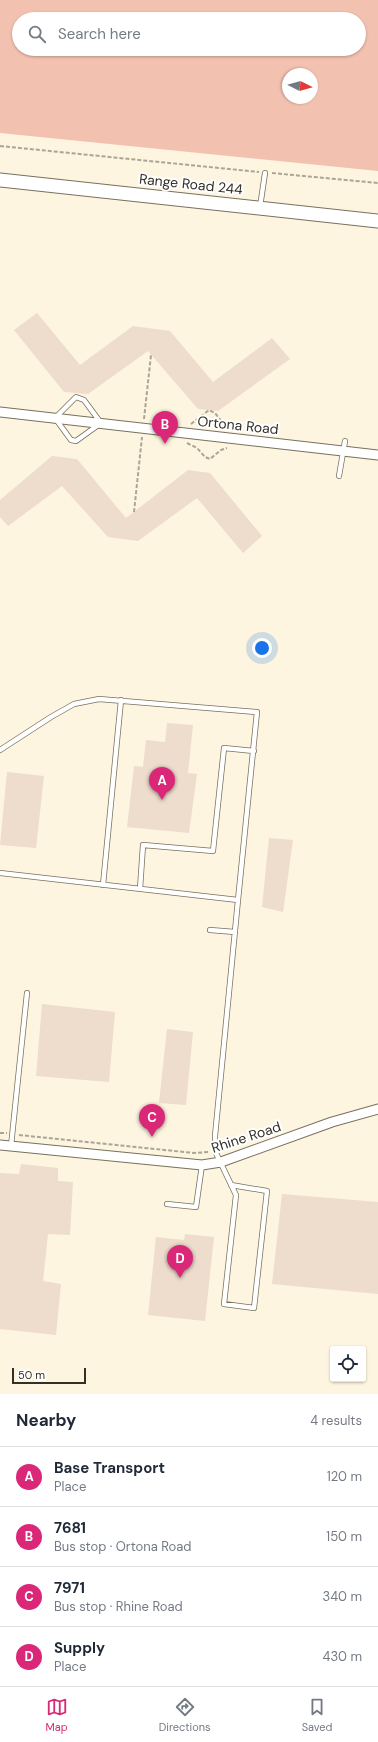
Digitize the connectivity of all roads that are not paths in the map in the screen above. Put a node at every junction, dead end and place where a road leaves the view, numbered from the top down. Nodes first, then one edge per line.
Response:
1 (264, 173) road end
2 (0, 180) edge
3 (260, 208) junction
4 (378, 221) edge
5 (0, 412) edge
6 (56, 418) junction
7 (101, 423) junction
8 (345, 441) dead end
9 (342, 451) junction
10 (378, 455) edge
11 (340, 476) dead end
12 (121, 700) junction
13 (0, 750) edge
14 (254, 751) junction
15 (0, 873) edge
16 (103, 885) junction
17 (140, 889) junction
18 (238, 900) junction
19 (210, 930) dead end
20 (234, 932) junction
21 (27, 992) dead end
22 (378, 1108) edge
23 (0, 1145) edge
24 (12, 1146) junction
25 (221, 1162) junction
26 (202, 1165) junction
27 (231, 1185) junction
28 (167, 1204) dead end

1 - 3 lane
2 - 3 street, Range Road 244
3 - 4 street, Range Road 244
5 - 6 street, Ortona Road
6 - 7 street, Ortona Road
6 - 7 lane
6 - 7 lane
7 - 9 street, Ortona Road
8 - 9 lane
9 - 10 street, Ortona Road
9 - 11 lane
12 - 13 lane
12 - 14 lane
12 - 16 lane
14 - 17 lane
14 - 18 lane
15 - 16 lane
16 - 17 lane
17 - 18 lane
18 - 20 lane
19 - 20 lane
20 - 25 lane
21 - 24 lane
22 - 25 street, Rhine Road
23 - 24 street, Rhine Road
24 - 26 street, Rhine Road
25 - 26 street, Rhine Road
25 - 27 lane
26 - 28 lane
27 - 27 lane

